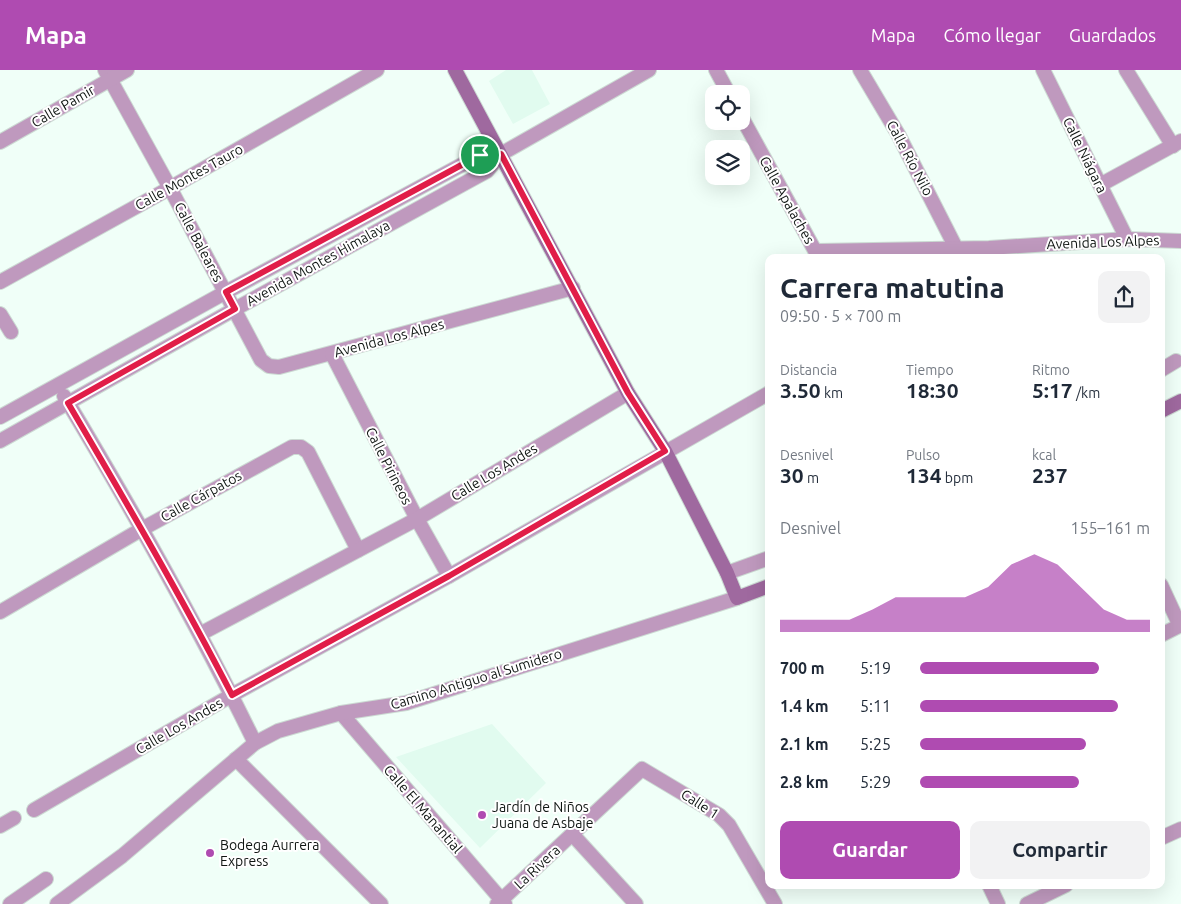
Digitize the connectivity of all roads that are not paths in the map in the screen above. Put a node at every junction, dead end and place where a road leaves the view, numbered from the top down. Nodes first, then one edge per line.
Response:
1 (127, 70) edge
2 (377, 70) edge
3 (456, 70) edge
4 (650, 70) edge
5 (716, 70) edge
6 (860, 70) edge
7 (1043, 70) edge
8 (1126, 70) edge
9 (107, 75) edge
10 (724, 85) edge
11 (749, 130) edge
12 (0, 142) edge
13 (1177, 144) edge
14 (501, 154) junction
15 (1100, 185) junction
16 (170, 188) junction
17 (1127, 239) junction
18 (1181, 241) edge
19 (956, 248) junction
20 (986, 252) edge
21 (1027, 252) edge
22 (818, 254) edge
23 (0, 282) edge
24 (573, 288) junction
25 (226, 292) junction
26 (235, 309) junction
27 (0, 314) edge
28 (10, 332) dead end
29 (332, 354) junction
30 (1176, 361) dead end
31 (1165, 368) edge
32 (57, 385) junction
33 (628, 393) junction
34 (765, 395) edge
35 (1181, 401) edge
36 (68, 403) junction
37 (1165, 408) edge
38 (0, 417) edge
39 (0, 441) edge
40 (665, 451) junction
41 (417, 519) junction
42 (142, 529) junction
43 (358, 550) junction
44 (765, 559) edge
45 (727, 573) junction
46 (449, 576) junction
47 (765, 588) edge
48 (1165, 594) edge
49 (737, 598) junction
50 (0, 612) edge
51 (1180, 626) edge
52 (1165, 633) edge
53 (200, 634) junction
54 (232, 695) junction
55 (341, 713) junction
56 (255, 743) junction
57 (236, 759) junction
58 (642, 769) joint
59 (34, 810) dead end
60 (14, 818) dead end
61 (0, 826) edge
62 (1181, 829) edge
63 (572, 834) junction
64 (1165, 836) edge
65 (46, 879) dead end
66 (765, 886) edge
67 (767, 889) edge
68 (991, 889) edge
69 (1058, 889) edge
70 (65, 902) edge
71 (501, 903) edge
72 (10, 904) edge
73 (381, 904) edge
74 (636, 904) edge
75 (776, 904) edge
76 (998, 904) edge
77 (1028, 904) edge

1 - 9 street, Calle Pamir
2 - 16 street, Calle Montes Tauro
3 - 14 main road
4 - 14 street, Avenida Montes Himalaya
5 - 10 street
6 - 19 street, Calle Río Nilo
7 - 15 street, Calle Niágara
8 - 13 street
9 - 12 street, Calle Pamir
9 - 16 street, Calle Baleares
11 - 22 street, Calle Apalaches
13 - 15 street
14 - 24 main road
14 - 25 street, Avenida Montes Himalaya
14 - 26 street, Avenida Montes Himalaya
15 - 17 street, Calle Niágara
16 - 23 street, Calle Montes Tauro
16 - 25 street, Calle Baleares
17 - 18 street, Avenida Los Alpes
17 - 21 street, Avenida Los Alpes
19 - 20 street, Avenida Los Alpes
19 - 22 street, Avenida Los Alpes
20 - 21 street, Avenida Los Alpes
24 - 29 street, Avenida Los Alpes
24 - 33 main road
25 - 26 street, Calle Baleares
25 - 32 street, Avenida Montes Himalaya
26 - 29 street, Avenida Los Alpes
26 - 36 street, Avenida Montes Himalaya
27 - 28 street
29 - 41 street, Calle Pirineos
30 - 31 street
32 - 36 street
32 - 38 street, Avenida Montes Himalaya
33 - 40 main road
33 - 41 street, Calle Los Andes
34 - 40 street, Calle Los Andes
35 - 37 main road
36 - 39 street, Avenida Montes Himalaya
36 - 42 street
40 - 45 main road
40 - 46 street, Calle Los Andes
41 - 43 street, Calle Los Andes
41 - 46 street, Calle Pirineos
42 - 43 street, Calle Cárpatos
42 - 50 street, Calle Cárpatos
42 - 53 street
43 - 53 street, Calle Los Andes
44 - 45 street
45 - 49 main road
46 - 54 street, Calle Los Andes
47 - 49 main road, Camino Antiguo al Sumidero
48 - 51 street
49 - 55 street, Camino Antiguo al Sumidero
51 - 52 street
53 - 54 street
54 - 56 street
54 - 59 street, Calle Los Andes
55 - 56 street, Camino Antiguo al Sumidero
55 - 71 street, Calle El Manantial
56 - 57 street, Camino Antiguo al Sumidero
57 - 70 street, Camino Antiguo al Sumidero
57 - 73 street
58 - 63 street, La Rivera
58 - 66 street, Calle 1
60 - 61 street
62 - 64 street
63 - 71 street, La Rivera
63 - 74 street
65 - 72 street
67 - 75 street, Calle 1
68 - 76 street
69 - 77 street

